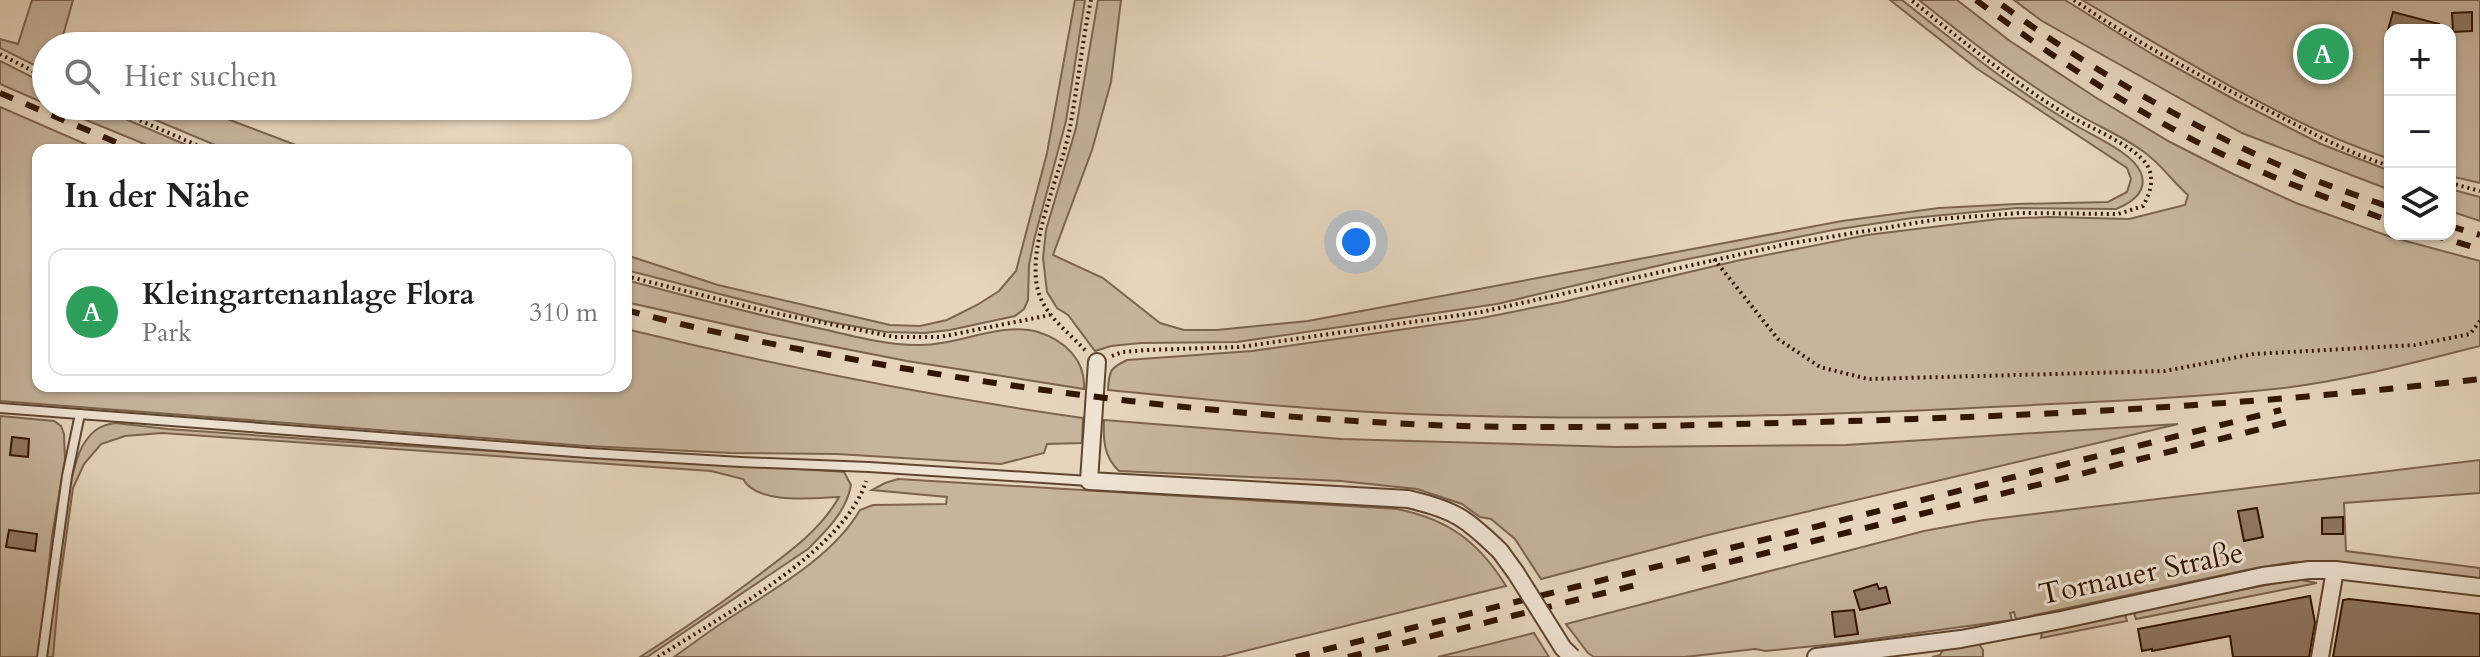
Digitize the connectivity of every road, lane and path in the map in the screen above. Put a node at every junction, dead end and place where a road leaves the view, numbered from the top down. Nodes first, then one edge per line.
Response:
1 (1091, 0) edge
2 (1911, 0) edge
3 (2074, 0) edge
4 (0, 54) edge
5 (32, 71) edge
6 (139, 120) edge
7 (194, 144) edge
8 (2384, 164) edge
9 (2456, 185) edge
10 (2480, 191) edge
11 (1714, 259) junction
12 (632, 278) edge
13 (1050, 315) junction
14 (2480, 321) edge
15 (1097, 362) junction
16 (0, 408) edge
17 (80, 414) junction
18 (869, 467) junction
19 (1089, 481) junction
20 (2335, 570) junction
21 (2480, 587) edge
22 (1892, 652) edge
23 (42, 657) edge
24 (658, 657) edge
25 (1572, 657) edge
26 (1816, 657) edge
27 (2320, 657) edge

1 - 13 path
2 - 11 path
3 - 8 path
4 - 5 path
6 - 7 path
9 - 10 path
11 - 14 path
11 - 15 path
12 - 13 path
13 - 15 path
15 - 19 street
16 - 17 lane
17 - 18 lane
17 - 23 lane
18 - 19 lane
18 - 24 path
19 - 25 street, bridge
20 - 21 street, Tornauer Straße
20 - 22 street, Tornauer Straße
20 - 27 street
22 - 26 street, Tornauer Straße

